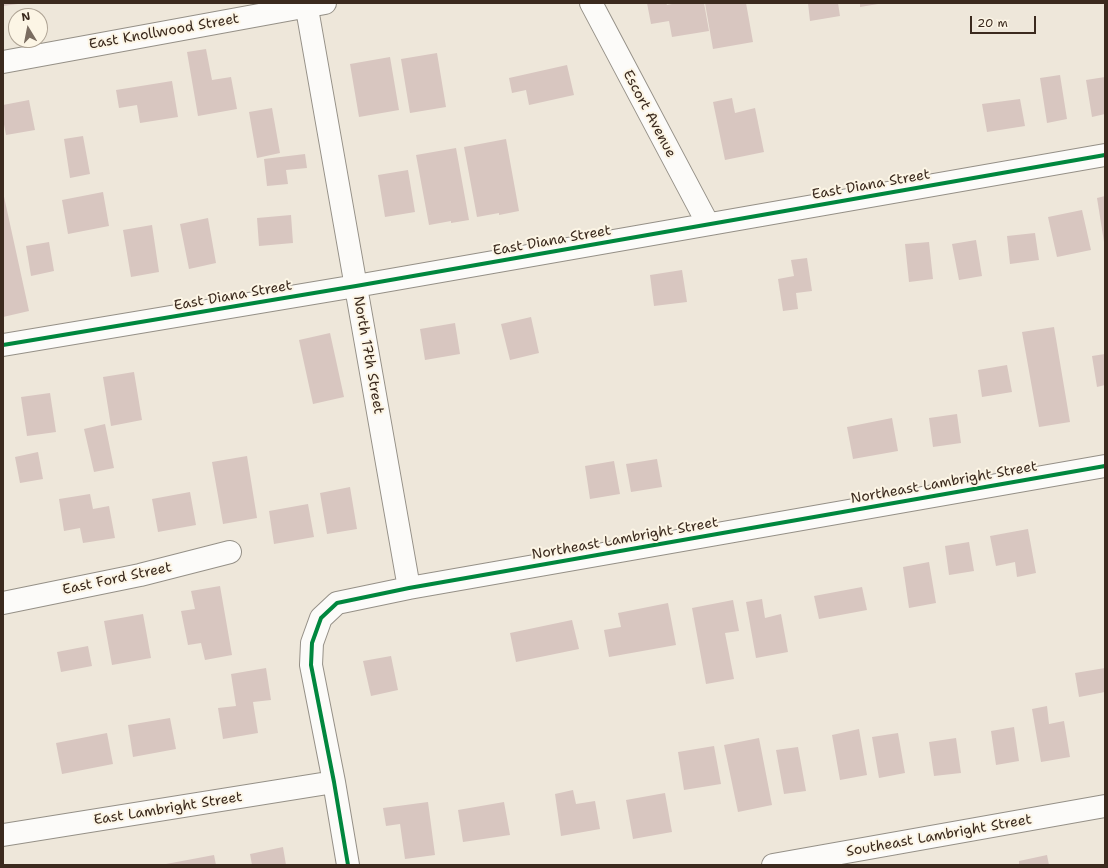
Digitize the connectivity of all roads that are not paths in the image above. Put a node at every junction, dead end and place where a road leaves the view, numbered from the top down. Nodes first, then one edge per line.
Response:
1 (591, 3) edge
2 (312, 4) edge
3 (3, 62) edge
4 (1105, 155) edge
5 (708, 224) junction
6 (356, 286) junction
7 (3, 345) edge
8 (1105, 466) edge
9 (230, 552) dead end
10 (409, 588) junction
11 (3, 603) edge
12 (334, 782) junction
13 (1105, 806) edge
14 (3, 835) edge
15 (348, 865) edge
16 (773, 865) edge

1 - 5 street, Escort Avenue
2 - 3 street, East Knollwood Street
2 - 6 street, North 17th Street
4 - 5 street, East Diana Street
5 - 6 street, East Diana Street
6 - 7 street, East Diana Street
6 - 10 street, North 17th Street
8 - 10 street, Northeast Lambright Street
9 - 11 street, East Ford Street
10 - 12 street, Northeast Lambright Street
12 - 14 street, East Lambright Street
12 - 15 street
13 - 16 street, Southeast Lambright Street

